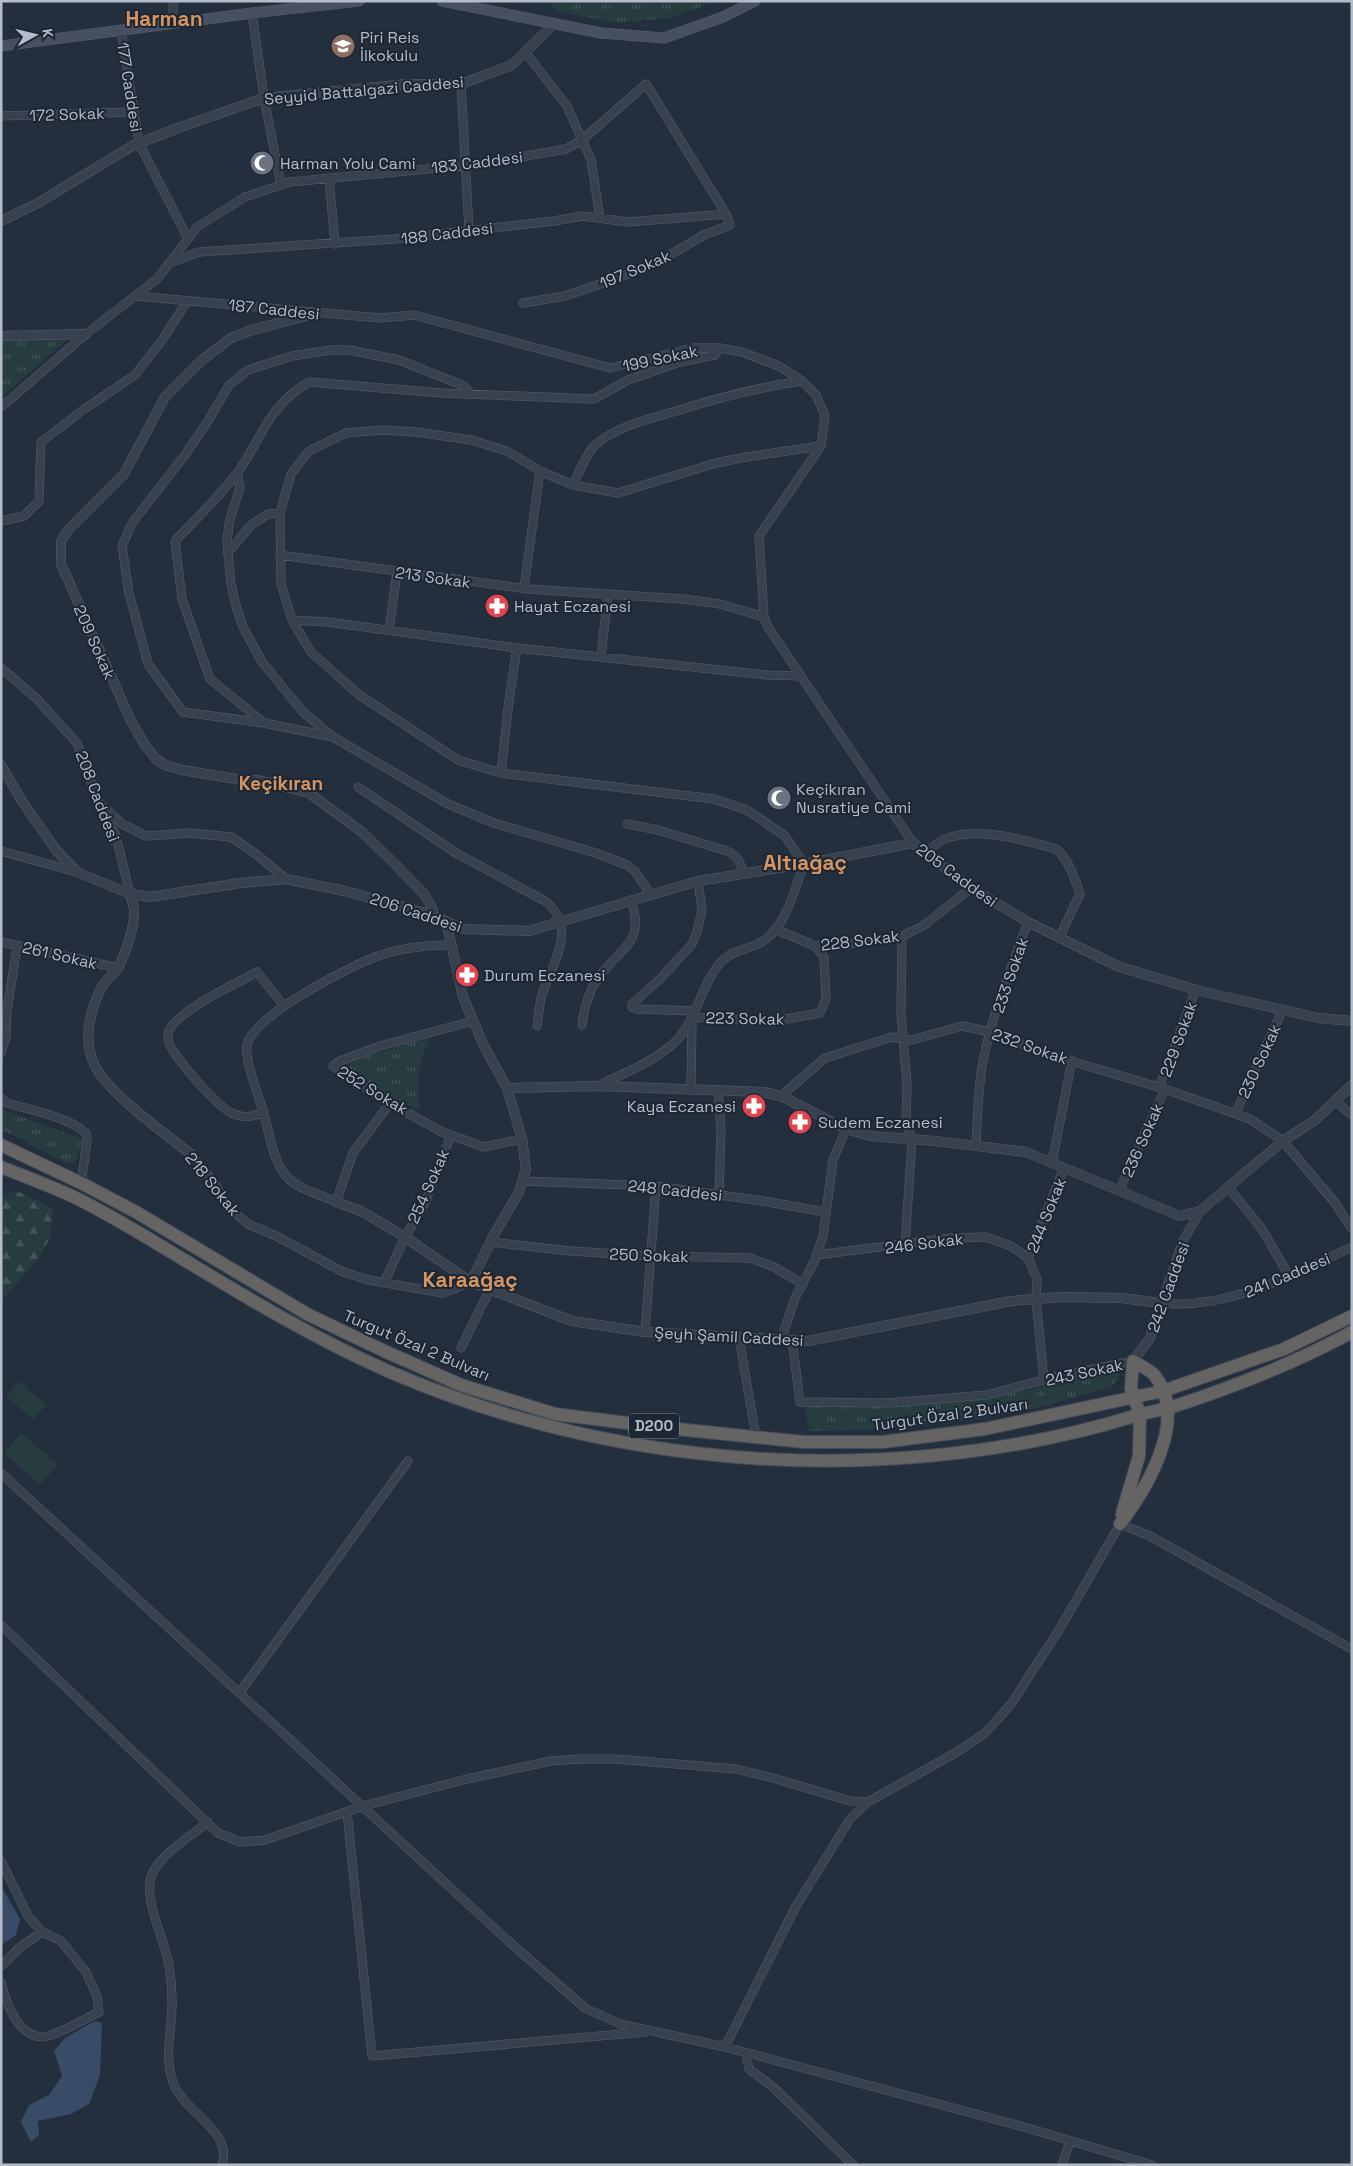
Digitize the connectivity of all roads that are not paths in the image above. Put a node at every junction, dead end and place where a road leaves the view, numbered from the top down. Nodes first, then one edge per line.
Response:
1 (173, 1) edge
2 (359, 1) edge
3 (442, 1) edge
4 (754, 1) edge
5 (252, 13) junction
6 (555, 23) junction
7 (173, 24) junction
8 (121, 31) junction
9 (1, 46) edge
10 (525, 52) junction
11 (460, 84) junction
12 (264, 98) junction
13 (134, 112) junction
14 (1, 116) edge
15 (582, 140) junction
16 (138, 144) junction
17 (465, 166) junction
18 (329, 178) junction
19 (281, 185) junction
20 (726, 214) junction
21 (600, 218) junction
22 (1, 221) edge
23 (469, 230) junction
24 (188, 239) junction
25 (335, 244) junction
26 (169, 263) junction
27 (134, 296) junction
28 (187, 302) junction
29 (523, 303) dead end
30 (317, 313) junction
31 (414, 315) joint
32 (86, 334) junction
33 (1, 336) edge
34 (720, 348) junction
35 (802, 381) junction
36 (471, 394) junction
37 (1, 407) edge
38 (821, 446) junction
39 (540, 470) junction
40 (237, 473) junction
41 (573, 485) junction
42 (280, 513) junction
43 (1, 521) edge
44 (228, 553) junction
45 (280, 555) junction
46 (397, 572) junction
47 (524, 588) junction
48 (608, 595) junction
49 (764, 616) junction
50 (292, 620) junction
51 (389, 630) junction
52 (517, 648) junction
53 (601, 656) junction
54 (1, 668) edge
55 (801, 676) junction
56 (264, 723) junction
57 (334, 737) junction
58 (1, 765) edge
59 (501, 773) junction
60 (358, 787) dead end
61 (98, 801) junction
62 (627, 824) dead end
63 (913, 843) junction
64 (1, 850) edge
65 (925, 853) junction
66 (804, 864) junction
67 (77, 872) junction
68 (743, 873) junction
69 (286, 879) junction
70 (698, 881) junction
71 (971, 888) junction
72 (130, 894) junction
73 (650, 894) junction
74 (631, 900) junction
75 (433, 915) junction
76 (446, 921) junction
77 (559, 922) junction
78 (1028, 922) junction
79 (775, 929) junction
80 (902, 936) junction
81 (1059, 938) junction
82 (1, 942) edge
83 (452, 945) junction
84 (17, 946) junction
85 (815, 946) junction
86 (118, 968) junction
87 (1196, 990) junction
88 (284, 1006) junction
89 (1284, 1009) junction
90 (693, 1014) junction
91 (473, 1021) junction
92 (1352, 1021) edge
93 (582, 1025) dead end
94 (538, 1026) dead end
95 (991, 1032) junction
96 (904, 1039) junction
97 (1, 1053) edge
98 (1072, 1060) junction
99 (1352, 1085) edge
100 (598, 1086) junction
101 (507, 1088) junction
102 (1162, 1088) junction
103 (691, 1090) junction
104 (718, 1090) junction
105 (781, 1096) junction
106 (1, 1098) edge
107 (1335, 1101) junction
108 (390, 1103) junction
109 (264, 1112) junction
110 (1236, 1112) junction
111 (1352, 1115) edge
112 (846, 1129) junction
113 (450, 1135) junction
114 (522, 1139) junction
115 (912, 1140) junction
116 (1283, 1141) junction
117 (1, 1145) edge
118 (976, 1146) junction
119 (193, 1156) joint
120 (1052, 1163) junction
121 (1, 1167) edge
122 (1064, 1168) junction
123 (522, 1181) junction
124 (81, 1182) junction
125 (656, 1186) junction
126 (1228, 1187) junction
127 (1119, 1191) junction
128 (719, 1194) junction
129 (336, 1202) junction
130 (1200, 1211) junction
131 (825, 1212) junction
132 (1352, 1229) edge
133 (405, 1238) junction
134 (491, 1242) junction
135 (905, 1245) junction
136 (1352, 1247) edge
137 (816, 1255) junction
138 (651, 1256) junction
139 (1028, 1258) junction
140 (1289, 1276) junction
141 (471, 1282) junction
142 (384, 1283) junction
143 (802, 1284) junction
144 (490, 1289) junction
145 (1036, 1299) junction
146 (1161, 1303) junction
147 (1352, 1316) edge
148 (645, 1332) junction
149 (1352, 1332) edge
150 (739, 1338) junction
151 (781, 1340) junction
152 (792, 1340) junction
153 (460, 1348) dead end
154 (1133, 1361) junction
155 (1044, 1380) junction
156 (1163, 1391) junction
157 (1133, 1397) junction
158 (1169, 1408) junction
159 (1140, 1414) junction
160 (756, 1437) junction
161 (408, 1461) dead end
162 (1, 1473) edge
163 (1120, 1524) junction
164 (1, 1625) edge
165 (1352, 1649) edge
166 (240, 1692) junction
167 (868, 1802) junction
168 (362, 1806) junction
169 (346, 1812) junction
170 (208, 1822) junction
171 (1, 1861) edge
172 (42, 1932) junction
173 (1, 1966) edge
174 (1, 1982) edge
175 (655, 2032) junction
176 (725, 2047) junction
177 (746, 2053) junction
178 (1070, 2141) junction
179 (222, 2165) edge
180 (853, 2165) edge
181 (1062, 2165) edge
182 (1152, 2165) edge

1 - 7 street
2 - 5 main road
3 - 6 main road
4 - 6 main road
5 - 7 main road
5 - 12 street
6 - 10 street, Seyyid Battalgazi Caddesi
7 - 8 main road
8 - 9 main road
8 - 13 street, 177 Caddesi
10 - 11 street, Seyyid Battalgazi Caddesi
10 - 15 street
11 - 12 street, Seyyid Battalgazi Caddesi
11 - 17 street
12 - 16 street, Seyyid Battalgazi Caddesi
12 - 19 street
13 - 14 street, 172 Sokak
13 - 16 street, 177 Caddesi
15 - 17 street, 183 Caddesi
15 - 20 street, 183 Caddesi
15 - 21 street
16 - 22 street, Seyyid Battalgazi Caddesi
16 - 24 street
17 - 18 street, 183 Caddesi
17 - 23 street
18 - 19 street, 183 Caddesi
18 - 25 street
19 - 24 street, 183 Caddesi
20 - 21 street, 188 Caddesi
20 - 29 street, 197 Sokak
21 - 23 street, 188 Caddesi
23 - 25 street, 188 Caddesi
24 - 26 street, 183 Caddesi
25 - 26 street, 188 Caddesi
26 - 27 street, 183 Caddesi
27 - 28 street, 187 Caddesi
27 - 32 street, 183 Caddesi
28 - 30 street, 187 Caddesi
28 - 43 street
30 - 31 street, 187 Caddesi
30 - 75 street, 209 Sokak
31 - 34 street, 199 Sokak
32 - 33 street
32 - 37 street, 183 Caddesi
34 - 35 street, 199 Sokak
34 - 36 street
35 - 38 street, 199 Sokak
35 - 41 street
36 - 40 street
36 - 56 street
38 - 41 street
38 - 49 street, 205 Caddesi
39 - 41 street
39 - 42 street
39 - 47 street
40 - 44 street
40 - 56 street
42 - 44 street
42 - 45 street
44 - 57 street
45 - 46 street, 213 Sokak
45 - 50 street
46 - 47 street, 213 Sokak
46 - 51 street
47 - 48 street, 213 Sokak
48 - 49 street, 213 Sokak
48 - 53 street
49 - 55 street, 205 Caddesi
50 - 51 street
50 - 59 street
51 - 52 street
52 - 53 street
52 - 59 street
53 - 55 street
54 - 61 street, 208 Caddesi
55 - 63 street, 205 Caddesi
56 - 57 street
57 - 73 street
58 - 67 street, 206 Caddesi
59 - 66 street
60 - 77 street
61 - 69 street
61 - 72 street, 208 Caddesi
62 - 68 street
63 - 65 street, 205 Caddesi
63 - 66 street, 206 Caddesi
64 - 67 street
65 - 71 street, 205 Caddesi
65 - 81 street
66 - 68 street, 206 Caddesi
66 - 79 street
67 - 72 street, 206 Caddesi
68 - 70 street, 206 Caddesi
69 - 72 street, 206 Caddesi
69 - 75 street, 206 Caddesi
70 - 73 street, 206 Caddesi
70 - 90 street, 223 Sokak
71 - 78 street, 205 Caddesi
71 - 80 street, 228 Sokak
72 - 86 street, 218 Sokak
73 - 74 street, 206 Caddesi
74 - 77 street, 206 Caddesi
74 - 93 street
75 - 76 street, 206 Caddesi
76 - 77 street, 206 Caddesi
76 - 83 street
77 - 94 street
78 - 81 street, 205 Caddesi
78 - 95 street, 233 Sokak
79 - 85 street, 228 Sokak
79 - 90 street
80 - 85 street, 228 Sokak
80 - 96 street
81 - 87 street, 205 Caddesi
82 - 84 street, 261 Sokak
83 - 88 street
83 - 91 street
84 - 86 street, 261 Sokak
84 - 97 street
85 - 90 street, 223 Sokak
86 - 119 street, 218 Sokak
87 - 89 street, 205 Caddesi
87 - 102 street, 229 Sokak
88 - 109 street
88 - 109 street
89 - 92 street, 205 Caddesi
89 - 110 street, 230 Sokak
90 - 100 street
90 - 103 street
91 - 101 street
91 - 108 street, 252 Sokak
95 - 96 street, 232 Sokak
95 - 98 street, 232 Sokak
95 - 118 street, 233 Sokak
96 - 105 street, 232 Sokak
96 - 115 street
98 - 102 street, 232 Sokak
98 - 120 street
99 - 107 street
100 - 101 street
100 - 103 street
101 - 114 street
102 - 110 street, 232 Sokak
102 - 127 street, 236 Sokak
103 - 104 street
104 - 105 street
104 - 128 street
105 - 112 street
106 - 124 street
107 - 111 street
107 - 116 street
108 - 113 street, 252 Sokak
108 - 129 street
109 - 129 street
110 - 116 street, 232 Sokak
112 - 115 street
112 - 131 street
113 - 114 street, 252 Sokak
113 - 133 street, 254 Sokak
114 - 123 street
115 - 118 street
115 - 135 street
116 - 126 street
116 - 132 street, 232 Sokak
117 - 124 highway, Turgut Özal 2 Bulvarı / D200
118 - 120 street
119 - 142 street, 218 Sokak
120 - 122 street
121 - 159 highway, Turgut Özal 2 Bulvarı / D200
122 - 127 street
122 - 139 street, 244 Sokak
123 - 125 street, 248 Caddesi
123 - 134 street
124 - 160 highway, Turgut Özal 2 Bulvarı / D200
125 - 128 street, 248 Caddesi
125 - 138 street
126 - 130 street
126 - 140 street
127 - 130 street
128 - 131 street, 248 Caddesi
129 - 133 street, Şeyh Şamil Caddesi
130 - 146 street, 242 Caddesi
131 - 137 street
133 - 141 street, Şeyh Şamil Caddesi
133 - 142 street, 254 Sokak
134 - 138 street, 250 Sokak
134 - 141 street
135 - 137 street, 246 Sokak
135 - 139 street, 246 Sokak
136 - 140 street, 241 Caddesi
137 - 143 street
138 - 143 street, 250 Sokak
138 - 148 street
139 - 145 street, 244 Sokak
140 - 146 street, 241 Caddesi
141 - 142 street, 218 Sokak
141 - 144 street, Şeyh Şamil Caddesi
143 - 151 street
144 - 148 street, Şeyh Şamil Caddesi
144 - 153 street
145 - 146 street, Şeyh Şamil Caddesi
145 - 152 street, Şeyh Şamil Caddesi
145 - 155 street, 244 Sokak
146 - 154 street, 242 Caddesi
147 - 156 highway, Turgut Özal 2 Bulvarı / D200
148 - 150 street, Şeyh Şamil Caddesi
149 - 158 highway, Turgut Özal 2 Bulvarı / D200
150 - 151 street, Şeyh Şamil Caddesi
150 - 160 street
151 - 152 street, Şeyh Şamil Caddesi
152 - 155 street, 243 Sokak
154 - 155 street, 243 Sokak
154 - 156 highway
154 - 157 highway
156 - 157 highway, Turgut Özal 2 Bulvarı / D200
156 - 158 highway
157 - 159 highway
157 - 160 highway, Turgut Özal 2 Bulvarı / D200
158 - 159 highway, Turgut Özal 2 Bulvarı / D200
158 - 163 highway
159 - 163 highway
161 - 166 street
162 - 166 street
163 - 165 street
163 - 167 street
164 - 170 street
166 - 168 street
167 - 168 street
167 - 176 street
168 - 169 street
168 - 175 street
169 - 170 street
169 - 175 street
170 - 179 street
171 - 172 street
172 - 173 street
172 - 174 street
175 - 176 street
176 - 177 street
177 - 178 street
177 - 180 street
178 - 181 street
178 - 182 street

